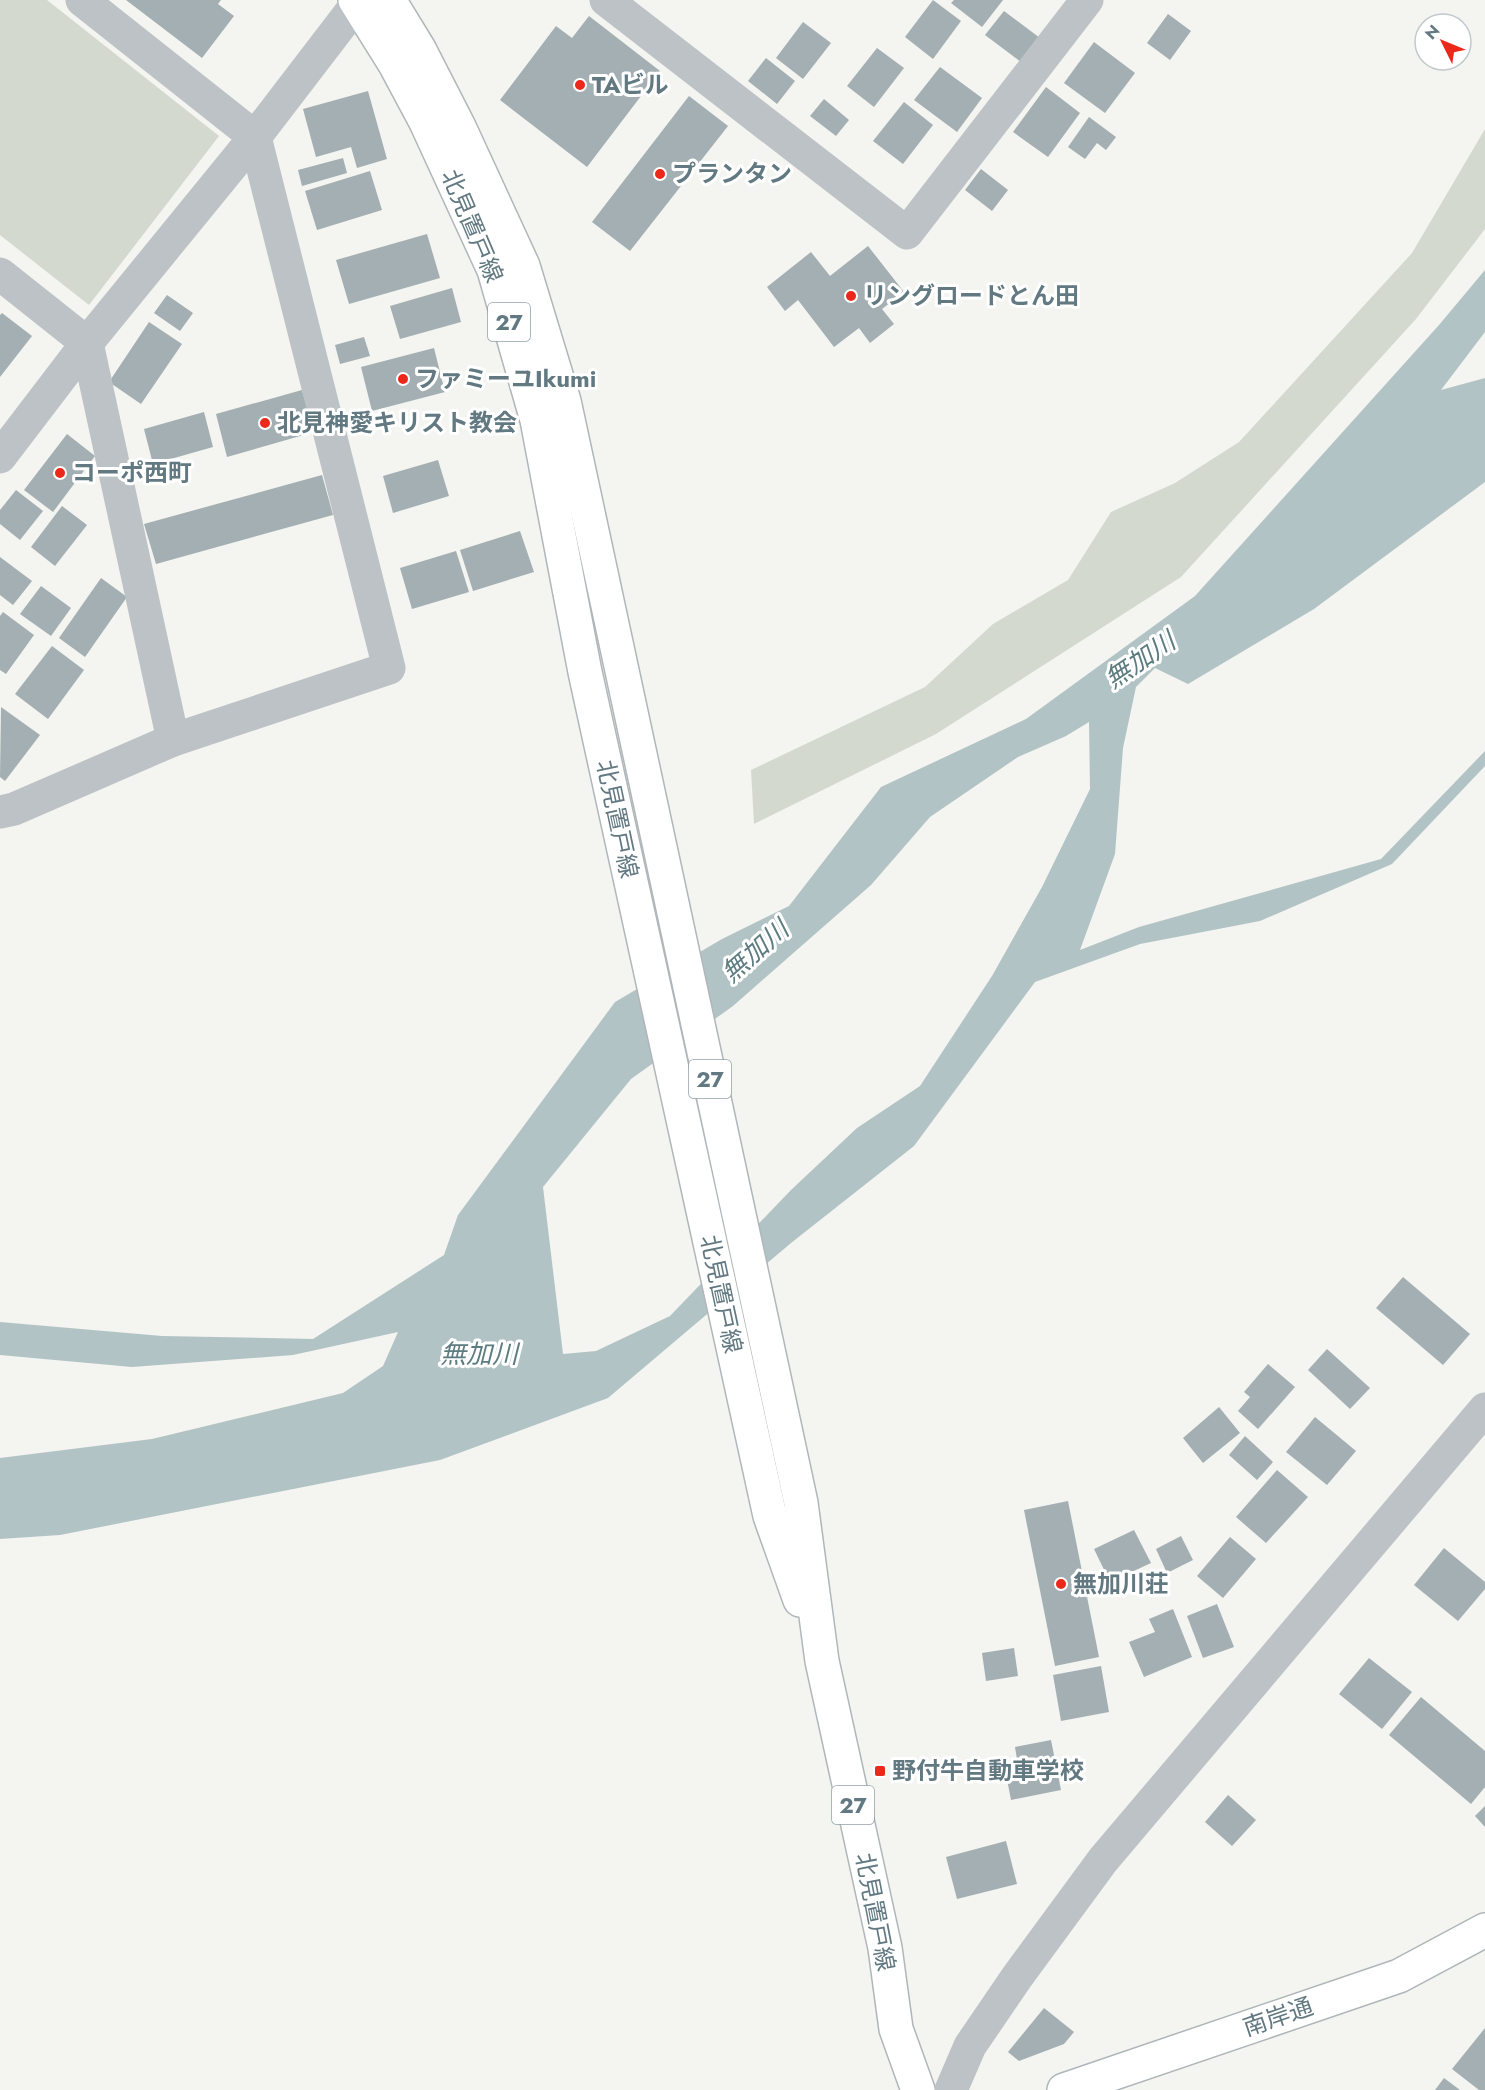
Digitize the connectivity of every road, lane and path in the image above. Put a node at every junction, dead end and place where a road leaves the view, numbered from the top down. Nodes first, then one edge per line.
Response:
1 (82, 0) edge
2 (389, 0) edge
3 (606, 0) edge
4 (1087, 0) edge
5 (357, 1) edge
6 (255, 137) junction
7 (0, 274) edge
8 (87, 343) junction
9 (0, 457) edge
10 (173, 740) junction
11 (0, 812) edge
12 (1485, 1409) edge
13 (822, 1661) junction
14 (1485, 1930) edge
15 (918, 2090) edge
16 (951, 2090) edge
17 (1064, 2090) edge

1 - 6 street
2 - 13 main road, 北見置戸線 / 27
3 - 4 street
5 - 6 street
5 - 13 main road, 北見置戸線 / 27
6 - 8 street
6 - 10 street
7 - 8 street
8 - 9 street
8 - 10 street
10 - 11 street
12 - 16 street
13 - 15 main road, 北見置戸線 / 27
14 - 17 main road, 南岸通

